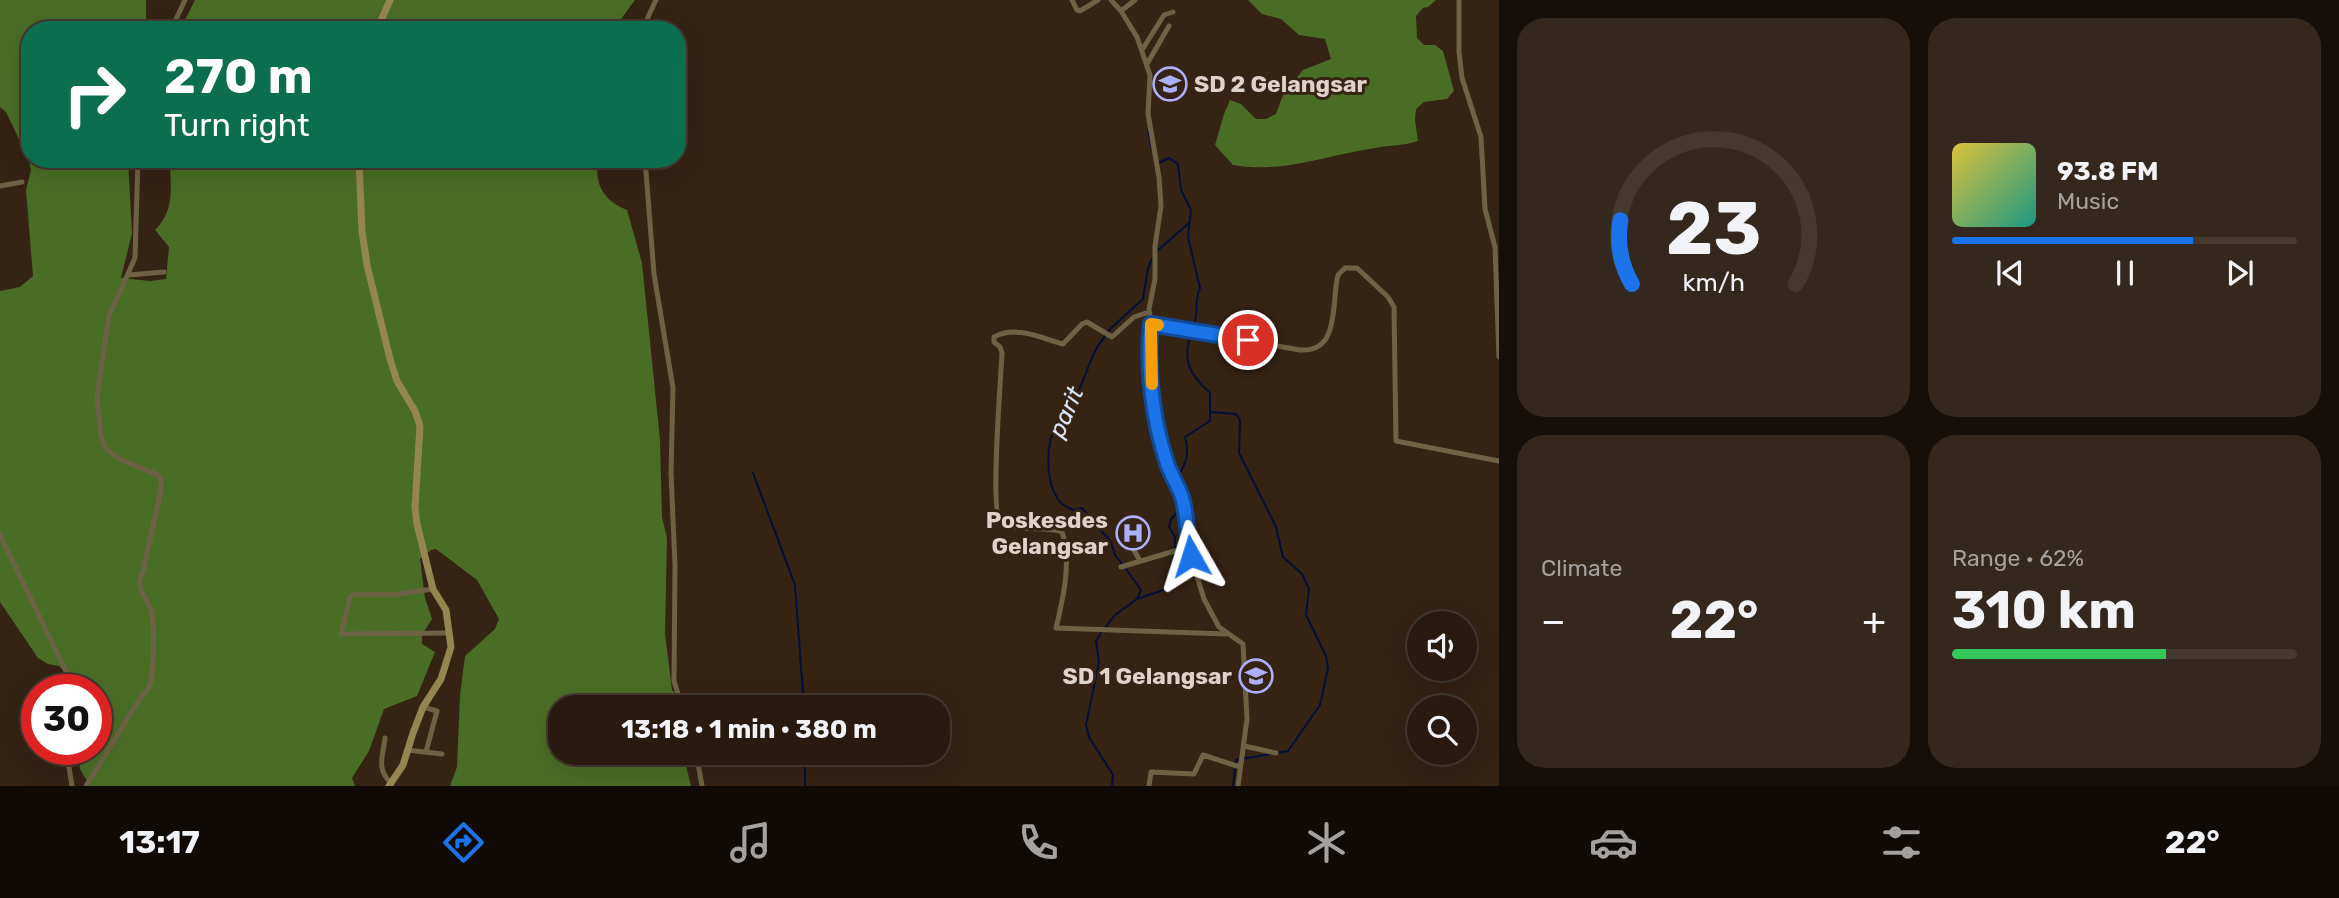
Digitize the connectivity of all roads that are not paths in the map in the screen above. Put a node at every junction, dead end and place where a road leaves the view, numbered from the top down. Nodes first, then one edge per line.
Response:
1 (185, 0) edge
2 (390, 0) edge
3 (656, 0) edge
4 (1072, 0) edge
5 (1098, 0) edge
6 (1111, 0) edge
7 (1135, 0) edge
8 (1459, 0) edge
9 (1121, 11) junction
10 (1173, 12) dead end
11 (176, 21) edge
12 (381, 21) edge
13 (646, 21) edge
14 (1169, 26) dead end
15 (1145, 57) junction
16 (138, 168) edge
17 (360, 168) edge
18 (646, 168) edge
19 (22, 182) dead end
20 (0, 186) edge
21 (164, 272) dead end
22 (129, 275) junction
23 (1149, 312) junction
24 (1151, 324) junction
25 (1499, 357) edge
26 (1499, 461) edge
27 (0, 535) edge
28 (1129, 541) dead end
29 (1188, 547) junction
30 (1140, 561) junction
31 (1121, 567) dead end
32 (432, 589) junction
33 (449, 633) junction
34 (1226, 634) junction
35 (67, 674) edge
36 (678, 695) edge
37 (423, 707) junction
38 (385, 737) dead end
39 (1244, 746) junction
40 (407, 750) junction
41 (426, 752) junction
42 (1276, 753) dead end
43 (442, 754) dead end
44 (69, 765) edge
45 (698, 765) edge
46 (1238, 766) junction
47 (390, 784) edge
48 (72, 786) edge
49 (86, 786) edge
50 (702, 786) edge
51 (1149, 786) edge
52 (1238, 786) edge

1 - 11 street
2 - 12 street
3 - 13 street
4 - 5 street
6 - 9 street
7 - 9 street
8 - 25 street
9 - 15 street
10 - 15 street
14 - 15 street
15 - 23 street
16 - 22 street
17 - 32 street
18 - 36 street
19 - 20 street
21 - 22 street
22 - 49 street
23 - 24 street
23 - 34 street
24 - 26 street
24 - 29 street
27 - 35 street
28 - 30 street
29 - 30 street
29 - 34 street
30 - 31 street
32 - 33 street
32 - 33 street
33 - 37 street
34 - 39 street
37 - 40 street
37 - 41 street
38 - 47 street
39 - 42 street
39 - 46 street
40 - 41 street
40 - 47 street
41 - 43 street
44 - 48 street
45 - 50 street
46 - 51 street
46 - 52 street

